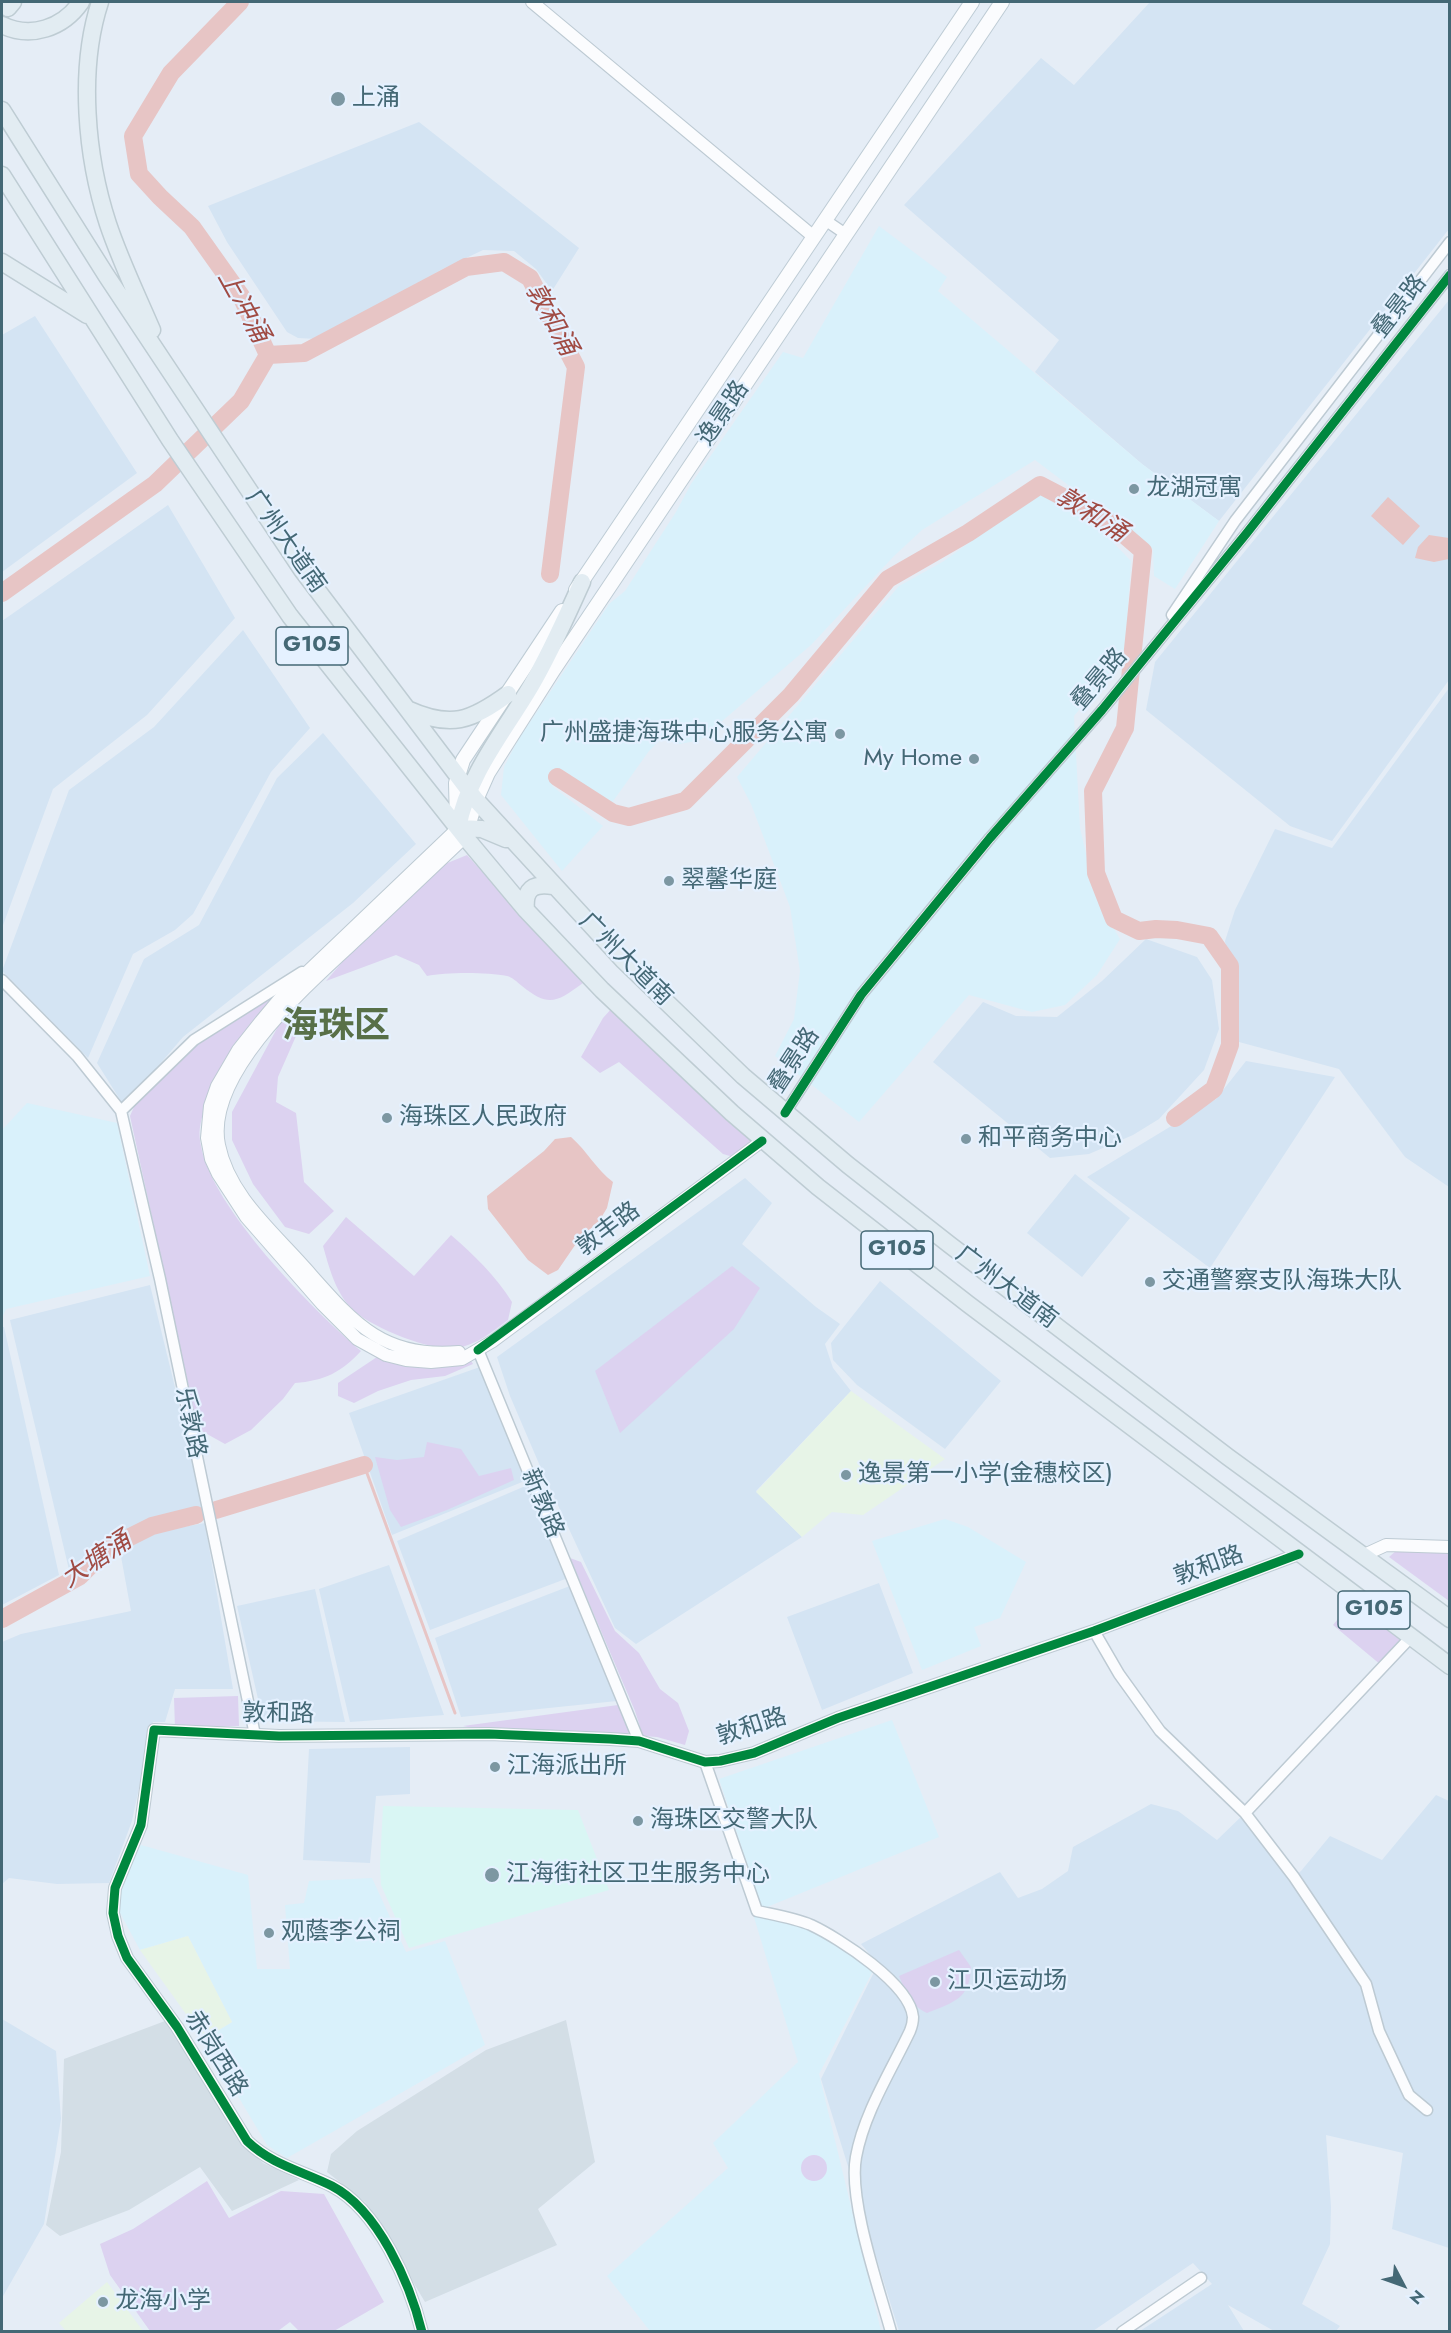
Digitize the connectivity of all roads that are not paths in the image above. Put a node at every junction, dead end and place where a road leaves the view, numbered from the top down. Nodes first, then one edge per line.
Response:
1 (81, 2) edge
2 (100, 2) edge
3 (532, 2) edge
4 (972, 2) edge
5 (1002, 2) edge
6 (2, 26) edge
7 (2, 110) edge
8 (2, 175) edge
9 (825, 220) junction
10 (844, 233) junction
11 (814, 237) junction
12 (1449, 242) edge
13 (2, 261) edge
14 (1449, 275) edge
15 (93, 319) junction
16 (168, 366) junction
17 (582, 582) junction
18 (1140, 663) junction
19 (516, 697) junction
20 (406, 709) junction
21 (457, 776) junction
22 (432, 795) junction
23 (466, 800) junction
24 (463, 831) junction
25 (513, 843) junction
26 (553, 886) junction
27 (526, 910) junction
28 (318, 962) junction
29 (2, 980) edge
30 (121, 1112) junction
31 (785, 1113) junction
32 (762, 1141) junction
33 (478, 1350) junction
34 (1449, 1546) edge
35 (1299, 1554) junction
36 (1362, 1556) junction
37 (1449, 1619) edge
38 (1094, 1631) junction
39 (1410, 1638) junction
40 (1449, 1666) edge
41 (154, 1730) joint
42 (255, 1735) junction
43 (639, 1741) junction
44 (705, 1762) junction
45 (1245, 1813) junction
46 (1427, 2110) dead end
47 (1201, 2278) dead end
48 (422, 2331) edge
49 (891, 2331) edge
50 (1122, 2331) edge

1 - 6 highway
2 - 16 highway
3 - 11 street
4 - 9 main road, 逸景路
5 - 10 main road, 逸景路
7 - 16 highway, 广州大道南 / G105
8 - 15 highway, 广州大道南 / G105
9 - 10 street
9 - 11 main road, 逸景路
10 - 23 main road, 逸景路
11 - 17 main road, 逸景路
12 - 18 street, 叠景路
13 - 15 highway
14 - 18 street, 叠景路
15 - 22 highway, 广州大道南 / G105
16 - 20 highway, 广州大道南 / G105
17 - 19 highway
17 - 19 main road, 逸景路
18 - 31 street, 叠景路
19 - 20 highway
19 - 21 main road, 逸景路
19 - 23 highway
20 - 21 highway, 广州大道南 / G105
21 - 23 highway, 广州大道南 / G105
22 - 23 highway
22 - 24 highway, 广州大道南 / G105
23 - 24 highway
23 - 25 highway, 广州大道南 / G105
24 - 25 highway
24 - 27 highway, 广州大道南 / G105
24 - 28 street, 敦丰路
24 - 33 street
25 - 26 highway, 广州大道南 / G105
26 - 27 highway
26 - 31 highway, 广州大道南 / G105
27 - 32 highway, 广州大道南 / G105
28 - 30 street
28 - 33 street, 敦丰路
29 - 30 street
30 - 42 street, 乐敦路
31 - 36 highway, 广州大道南 / G105
32 - 33 street, 敦丰路
32 - 35 highway, 广州大道南 / G105
33 - 43 street, 新敦路
34 - 36 street
35 - 38 street, 敦和路
35 - 39 highway, 广州大道南 / G105
36 - 37 highway, 广州大道南 / G105
38 - 44 street, 敦和路
38 - 45 street
39 - 40 highway, 广州大道南 / G105
39 - 45 street
41 - 42 street, 敦和路
41 - 48 street, 赤岗西路
42 - 43 street, 敦和路
43 - 44 street, 敦和路
44 - 49 street
45 - 46 street
47 - 50 street

